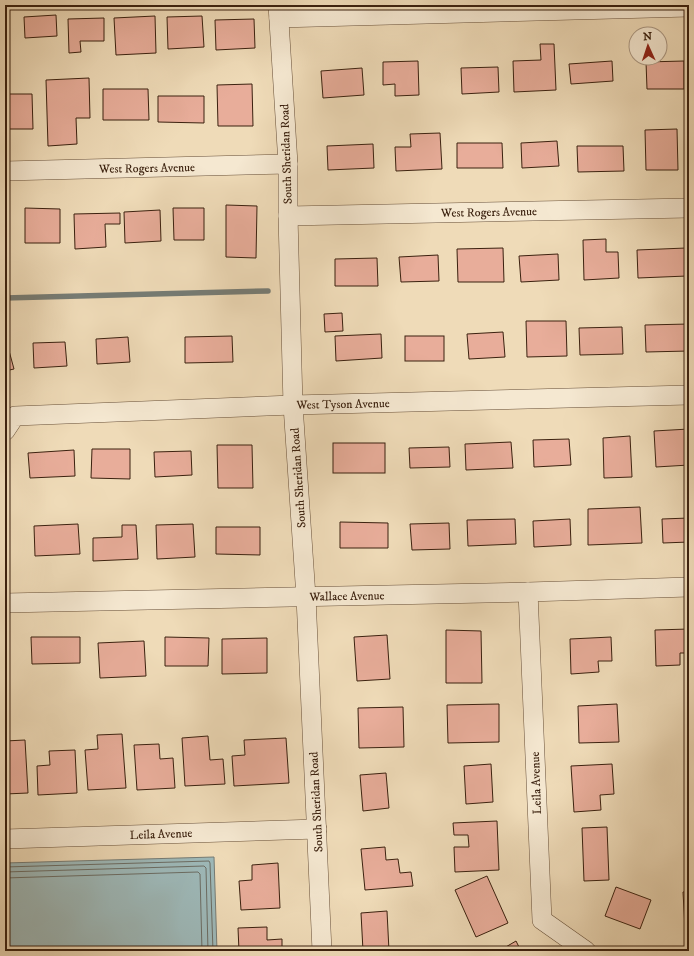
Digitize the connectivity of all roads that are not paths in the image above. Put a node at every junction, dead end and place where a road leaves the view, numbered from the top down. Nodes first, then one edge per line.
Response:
1 (689, 7) edge
2 (278, 11) edge
3 (288, 164) junction
4 (5, 171) edge
5 (689, 208) edge
6 (288, 216) junction
7 (689, 395) edge
8 (293, 405) junction
9 (5, 431) edge
10 (689, 587) edge
11 (528, 592) junction
12 (306, 597) junction
13 (5, 603) edge
14 (317, 829) junction
15 (5, 839) edge
16 (322, 951) edge
17 (586, 951) edge

1 - 2 street
2 - 3 street, South Sheridan Road
3 - 4 street, West Rogers Avenue
3 - 6 street, South Sheridan Road
5 - 6 street, West Rogers Avenue
6 - 8 street, South Sheridan Road
7 - 8 street, West Tyson Avenue
8 - 9 street, West Tyson Avenue
8 - 12 street, South Sheridan Road
10 - 11 street, Wallace Avenue
11 - 12 street, Wallace Avenue
11 - 17 street, Leila Avenue
12 - 13 street, Wallace Avenue
12 - 14 street, South Sheridan Road
14 - 15 street, Leila Avenue
14 - 16 street, South Sheridan Road

